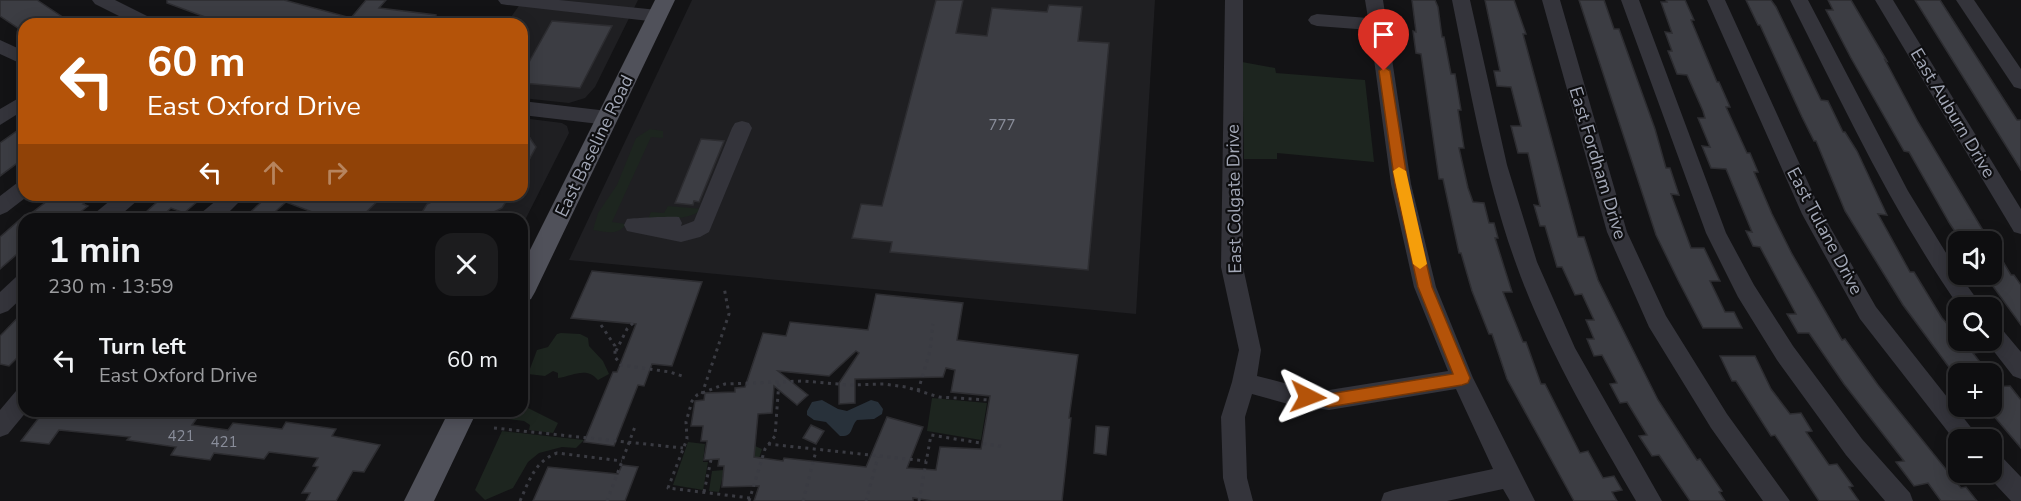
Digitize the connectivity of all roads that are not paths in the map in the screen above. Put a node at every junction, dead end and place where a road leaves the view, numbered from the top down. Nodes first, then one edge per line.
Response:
1 (101, 0) edge
2 (507, 0) edge
3 (1233, 0) edge
4 (1374, 0) edge
5 (1461, 0) edge
6 (1551, 0) edge
7 (1630, 0) edge
8 (1716, 0) edge
9 (1799, 0) edge
10 (1884, 0) edge
11 (1965, 0) edge
12 (661, 8) edge
13 (137, 18) edge
14 (1317, 20) dead end
15 (1378, 25) junction
16 (0, 46) edge
17 (18, 56) edge
18 (2021, 83) edge
19 (18, 105) edge
20 (528, 109) edge
21 (0, 118) edge
22 (608, 118) junction
23 (742, 128) dead end
24 (18, 193) edge
25 (124, 201) edge
26 (229, 201) edge
27 (0, 207) edge
28 (109, 213) edge
29 (215, 213) edge
30 (634, 225) dead end
31 (2021, 226) edge
32 (528, 280) edge
33 (18, 288) edge
34 (1964, 297) edge
35 (0, 305) edge
36 (2002, 345) edge
37 (2021, 369) edge
38 (1462, 378) junction
39 (1244, 382) junction
40 (18, 405) edge
41 (460, 417) edge
42 (0, 427) edge
43 (1959, 429) edge
44 (2002, 474) edge
45 (1509, 477) junction
46 (2021, 494) edge
47 (419, 501) edge
48 (1241, 501) edge
49 (1393, 501) edge
50 (1523, 501) edge
51 (1650, 501) edge
52 (1778, 501) edge
53 (1901, 501) edge

1 - 13 street
2 - 12 street
3 - 39 street, East Colgate Drive
4 - 15 street
5 - 51 street
6 - 52 street, East Fordham Drive
7 - 53 street
8 - 43 street, East Tulane Drive
9 - 34 street
10 - 31 street, East Auburn Drive
11 - 18 street
12 - 22 main road, East Baseline Road
14 - 15 street
15 - 38 street
16 - 17 street
19 - 21 street
20 - 22 street
22 - 32 main road, East Baseline Road
23 - 30 street
24 - 27 street
25 - 28 street
26 - 29 street
33 - 35 street
36 - 37 street
38 - 39 street
38 - 45 street
39 - 48 street, East Colgate Drive
40 - 42 street
41 - 47 main road
44 - 46 street
45 - 49 street
45 - 50 street

